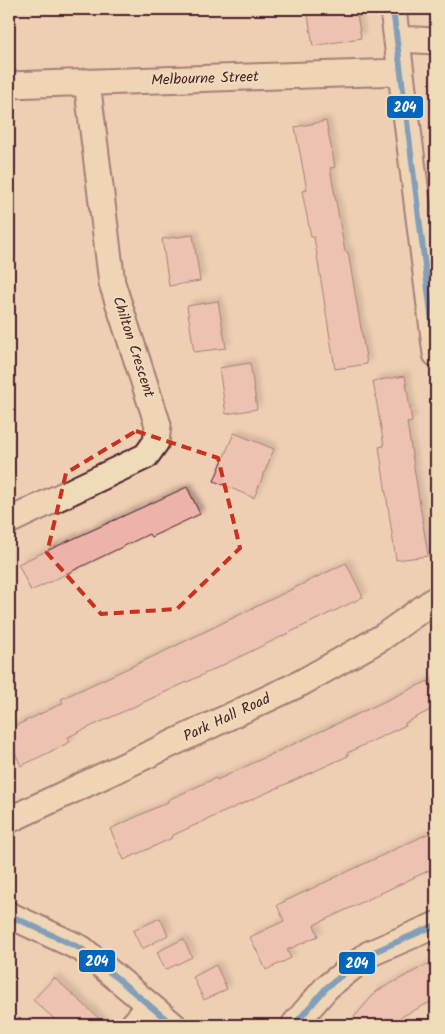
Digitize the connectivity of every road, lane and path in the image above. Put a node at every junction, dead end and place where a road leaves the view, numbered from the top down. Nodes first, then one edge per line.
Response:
1 (393, 9) edge
2 (397, 40) junction
3 (436, 41) edge
4 (401, 72) junction
5 (87, 82) junction
6 (9, 85) edge
7 (436, 354) edge
8 (9, 521) edge
9 (436, 599) edge
10 (9, 820) edge
11 (9, 915) edge
12 (436, 925) edge
13 (150, 1006) junction
14 (134, 1025) edge
15 (173, 1025) edge
16 (294, 1025) edge

1 - 2 street
2 - 3 street
2 - 4 street
4 - 5 street, Melbourne Street
4 - 7 street
5 - 6 street, Melbourne Street
5 - 8 street, Chilton Crescent
9 - 10 street, Park Hall Road
11 - 13 street
12 - 16 street
13 - 14 street
13 - 15 street

